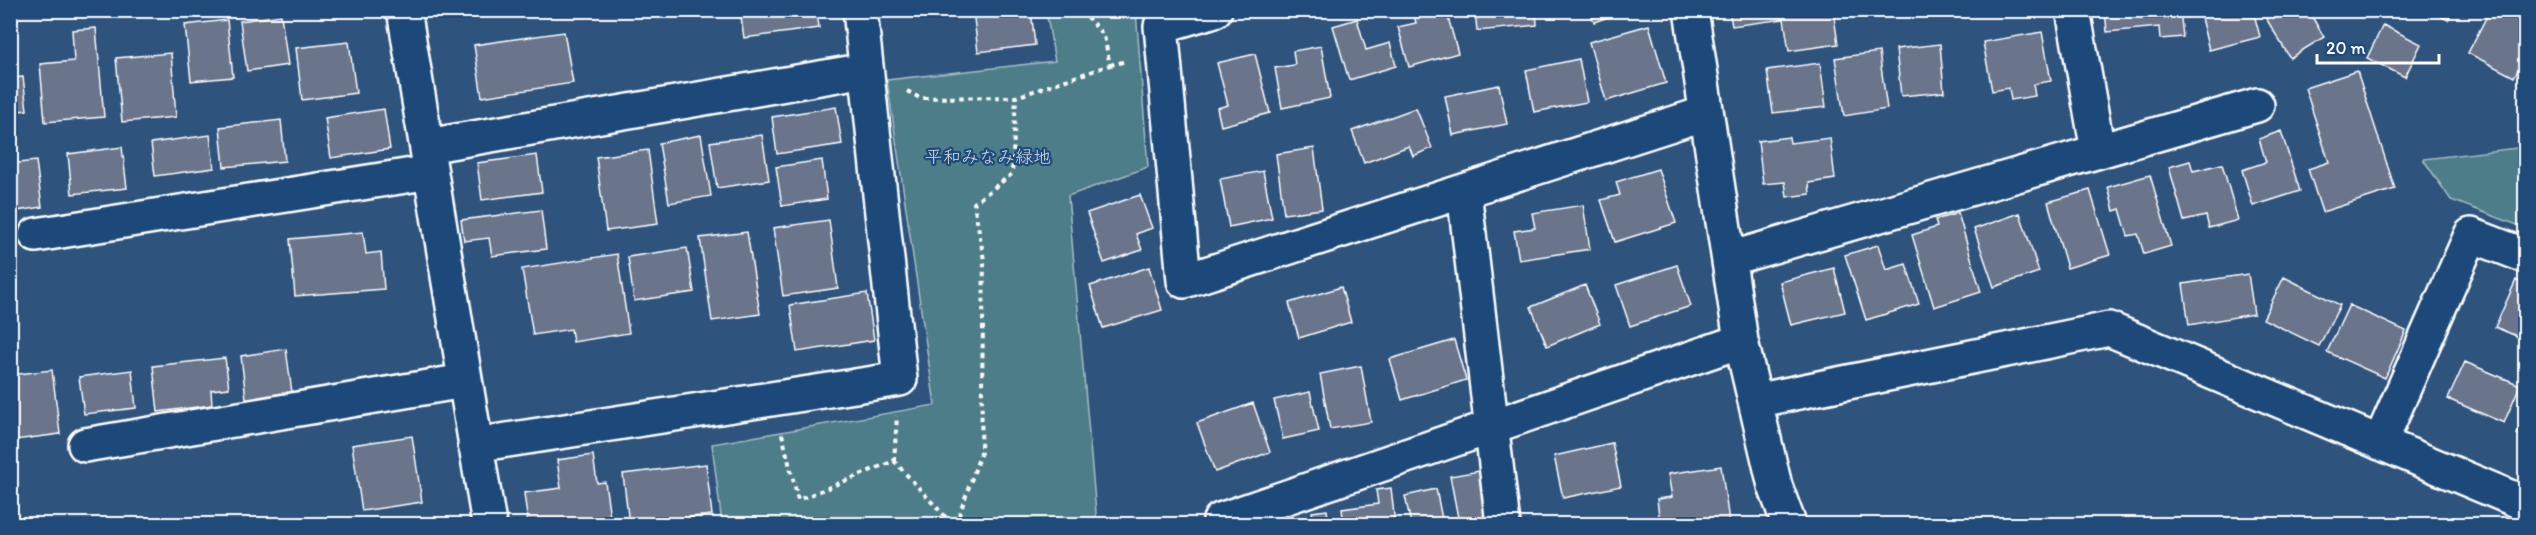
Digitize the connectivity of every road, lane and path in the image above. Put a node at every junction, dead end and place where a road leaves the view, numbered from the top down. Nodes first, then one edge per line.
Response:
1 (404, 10) edge
2 (860, 10) edge
3 (1081, 10) edge
4 (1215, 10) edge
5 (1691, 10) edge
6 (2073, 10) edge
7 (866, 70) junction
8 (1016, 97) junction
9 (2258, 105) dead end
10 (1706, 113) junction
11 (2098, 151) junction
12 (429, 159) junction
13 (1464, 191) junction
14 (36, 235) dead end
15 (2526, 256) edge
16 (1729, 259) junction
17 (1741, 341) junction
18 (464, 381) junction
19 (773, 399) junction
20 (1755, 401) junction
21 (1492, 426) junction
22 (2380, 443) junction
23 (475, 444) junction
24 (85, 445) dead end
25 (2526, 504) edge
26 (489, 525) edge
27 (954, 525) edge
28 (1220, 525) edge
29 (1503, 525) edge
30 (1789, 525) edge

1 - 12 street
2 - 7 street
3 - 8 path
4 - 13 street
5 - 10 street
6 - 11 street
7 - 8 path
7 - 12 street
7 - 19 street
8 - 27 path
9 - 11 street
10 - 13 street
10 - 16 street
11 - 16 street
12 - 14 street
12 - 18 street
13 - 21 street
15 - 22 street
16 - 17 street
17 - 20 street
17 - 21 street
18 - 23 street
18 - 24 street
19 - 23 street
19 - 27 path
20 - 22 street
20 - 30 street
21 - 28 street
21 - 29 street
22 - 25 street
23 - 26 street

